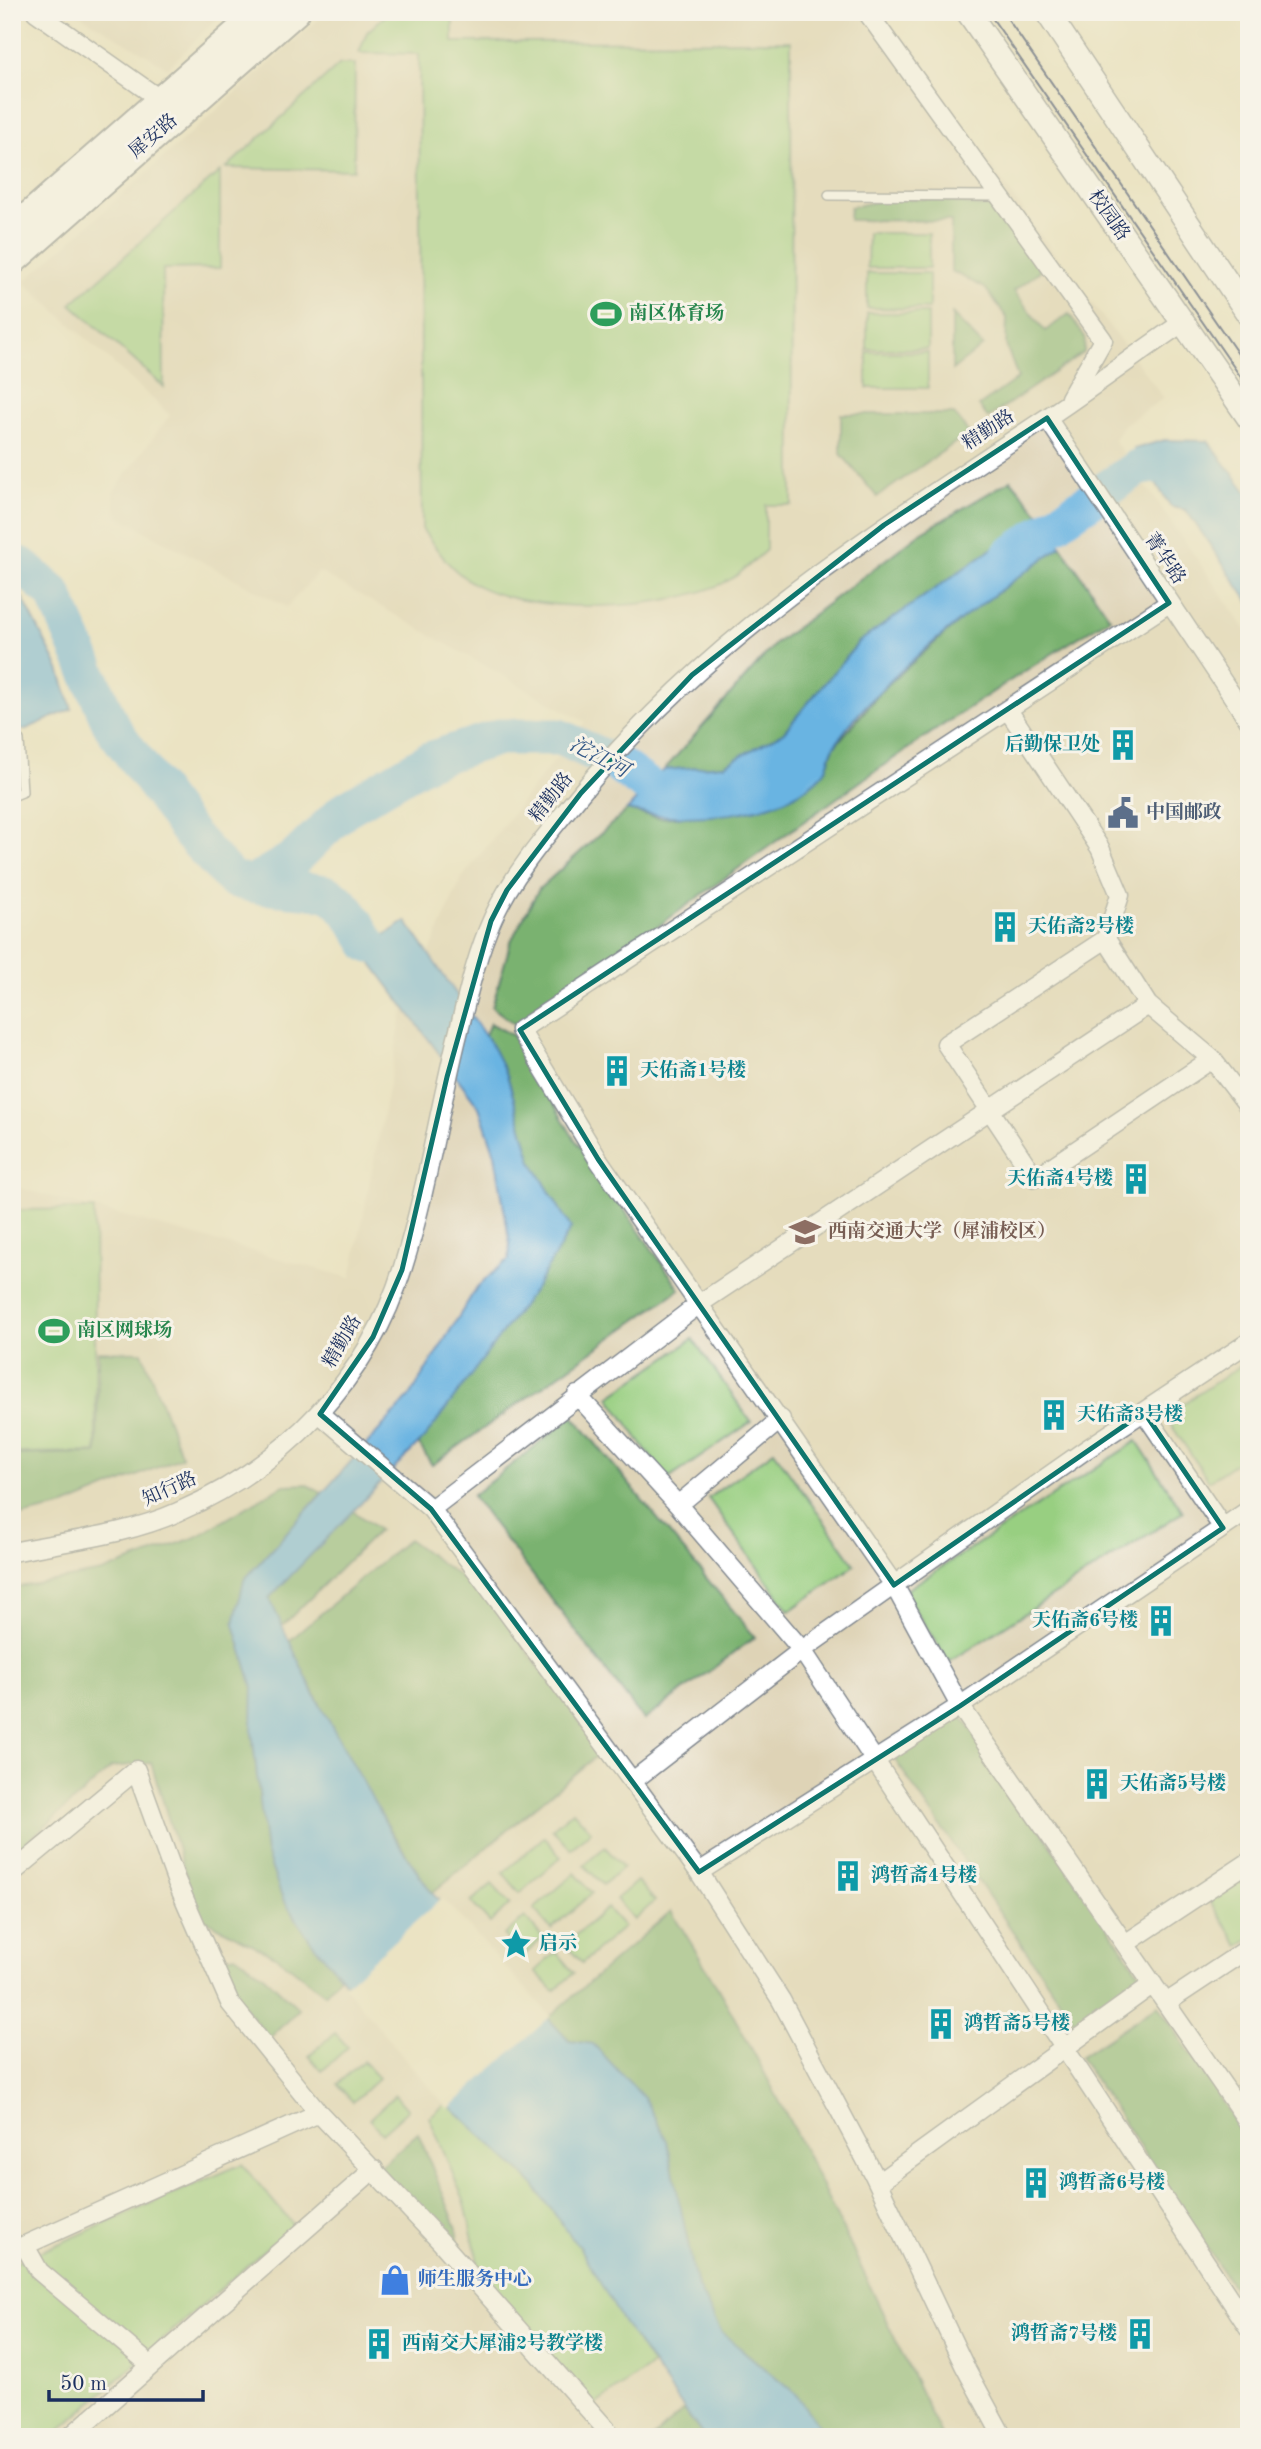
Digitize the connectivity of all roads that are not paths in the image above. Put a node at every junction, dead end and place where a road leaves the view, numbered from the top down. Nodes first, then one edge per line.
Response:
1 (36, 12) edge
2 (260, 12) edge
3 (296, 12) edge
4 (867, 12) edge
5 (968, 12) edge
6 (1047, 12) edge
7 (161, 100) junction
8 (829, 195) dead end
9 (999, 196) junction
10 (12, 230) edge
11 (12, 262) edge
12 (1249, 315) edge
13 (1182, 323) junction
14 (1069, 401) junction
15 (1047, 418) junction
16 (1249, 418) edge
17 (1169, 603) junction
18 (1008, 710) junction
19 (1249, 722) edge
20 (19, 740) dead end
21 (12, 796) edge
22 (1106, 939) junction
23 (1148, 1005) junction
24 (1212, 1059) junction
25 (1243, 1086) edge
26 (1249, 1107) edge
27 (989, 1109) junction
28 (699, 1304) junction
29 (1249, 1342) edge
30 (577, 1395) junction
31 (1144, 1412) junction
32 (320, 1414) junction
33 (781, 1419) junction
34 (678, 1505) junction
35 (431, 1508) junction
36 (1249, 1510) edge
37 (1223, 1528) junction
38 (12, 1552) edge
39 (894, 1585) junction
40 (802, 1650) junction
41 (960, 1706) junction
42 (875, 1761) junction
43 (634, 1780) junction
44 (1249, 1862) edge
45 (699, 1872) junction
46 (12, 1873) edge
47 (1125, 1944) junction
48 (1249, 1948) edge
49 (1153, 1984) junction
50 (1166, 2003) junction
51 (1065, 2049) junction
52 (319, 2113) junction
53 (1249, 2123) edge
54 (374, 2169) junction
55 (878, 2183) junction
56 (19, 2248) edge
57 (1242, 2301) edge
58 (1249, 2328) edge
59 (149, 2364) junction
60 (606, 2434) edge
61 (69, 2437) edge
62 (1003, 2437) edge

1 - 7 street
2 - 7 main road, 犀安路
3 - 11 main road, 犀安路
4 - 9 street
5 - 13 street, 校园路
6 - 12 street
7 - 10 main road, 犀安路
8 - 9 lane
9 - 14 street
13 - 14 street, 精勤路
13 - 16 street, 校园路
14 - 15 street, 精勤路
15 - 17 street, 菁华路
15 - 32 street, 精勤路
17 - 18 street
17 - 19 street, 菁华路
18 - 22 street
18 - 28 street
20 - 21 lane
22 - 23 street
22 - 27 street
23 - 24 street
23 - 27 street
24 - 25 street
24 - 27 street
25 - 26 street
27 - 28 street
28 - 30 street
28 - 33 street
29 - 31 street
30 - 34 street
30 - 35 street
31 - 37 street
31 - 39 street
32 - 35 street
32 - 38 street, 知行路
33 - 34 street
33 - 39 street
34 - 40 street
35 - 43 street
36 - 37 street
37 - 41 street
39 - 40 street
39 - 41 street
40 - 42 street
40 - 43 street
41 - 42 street
41 - 47 street
42 - 45 street
42 - 51 street
43 - 45 street
44 - 47 street
45 - 55 street
46 - 52 street
47 - 49 street
48 - 50 street
49 - 50 street
49 - 51 street
50 - 53 street
51 - 55 street
51 - 57 street
52 - 54 street
52 - 56 street
54 - 59 street
54 - 60 street
55 - 62 street
56 - 59 street
57 - 58 street
59 - 61 street

